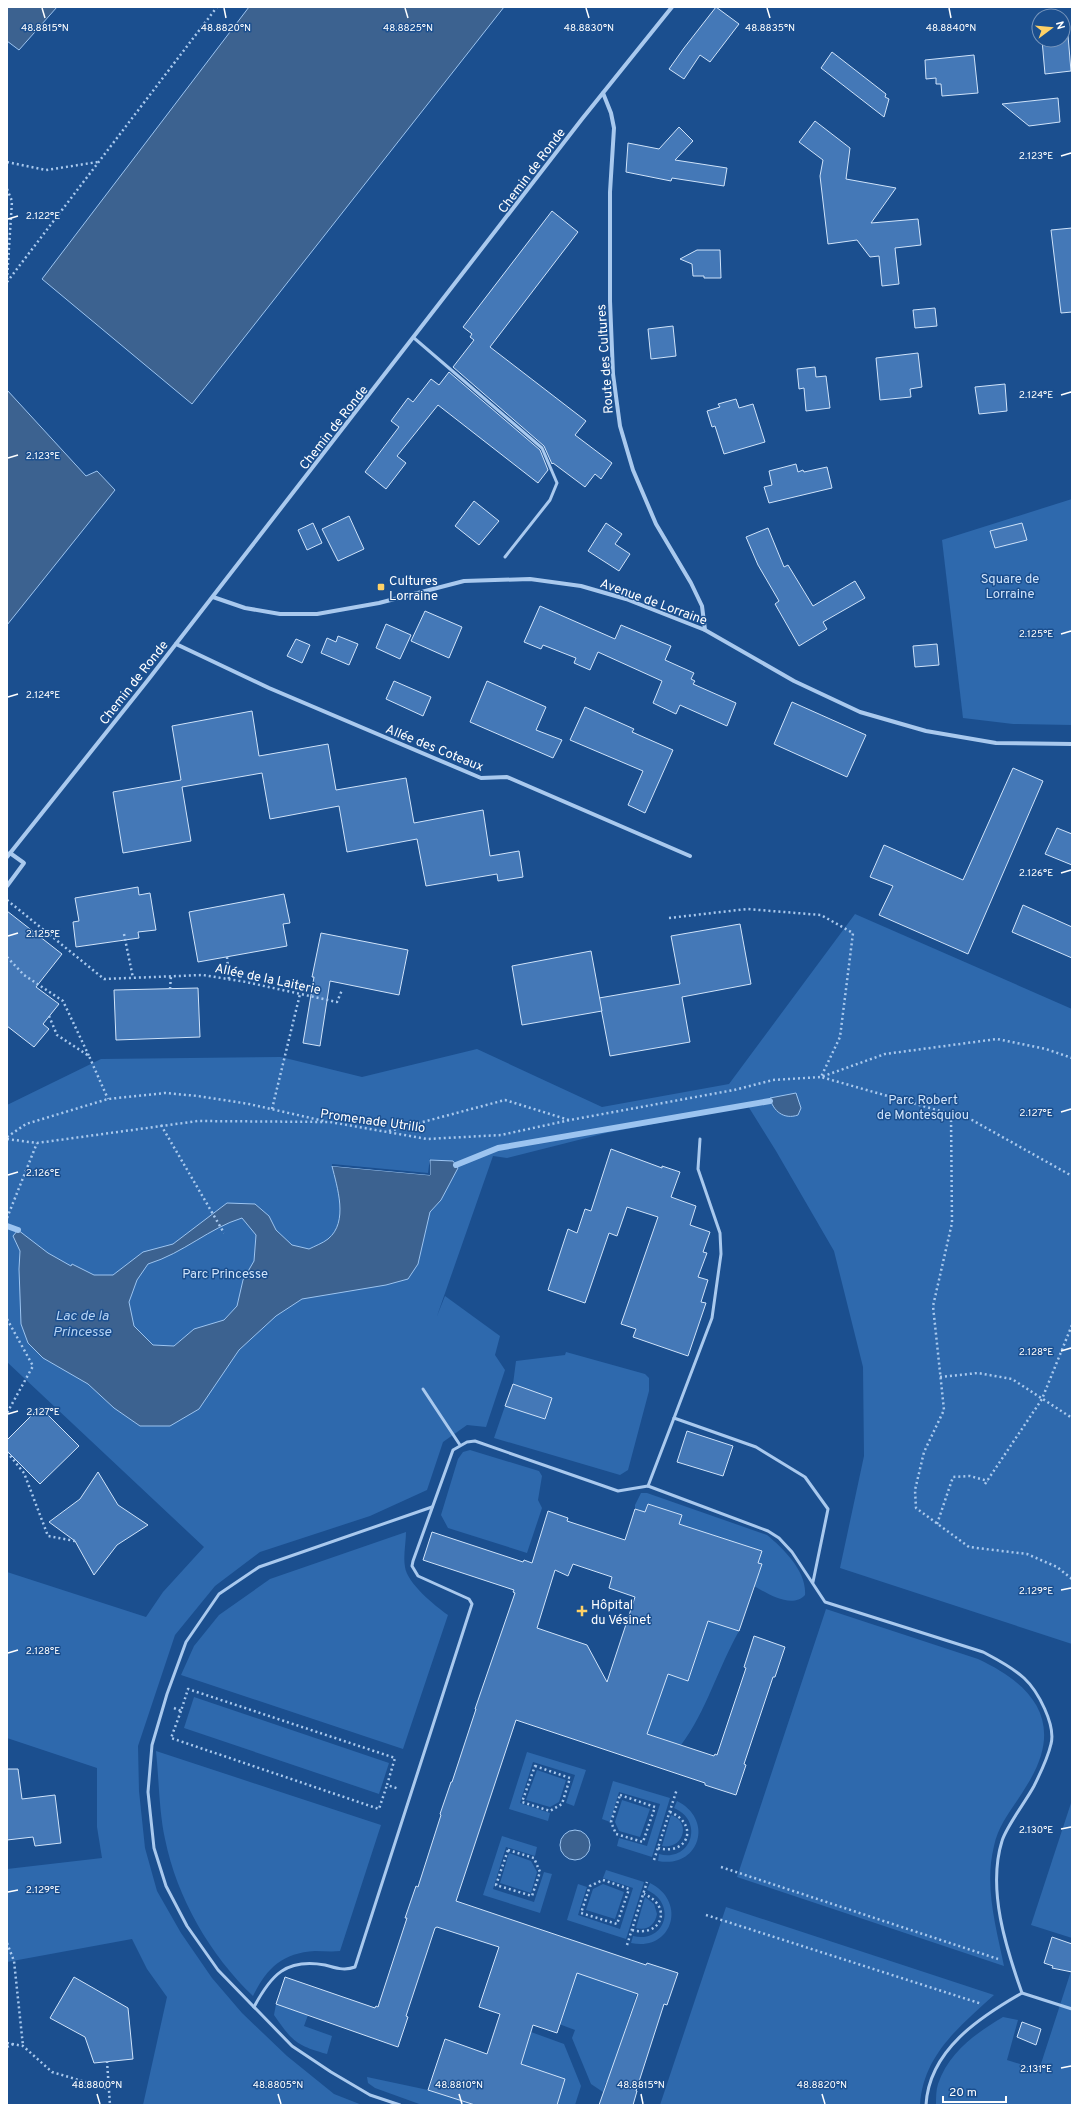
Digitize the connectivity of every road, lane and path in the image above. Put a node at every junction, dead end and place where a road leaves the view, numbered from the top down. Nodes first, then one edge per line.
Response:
1 (217, 7) edge
2 (672, 7) edge
3 (603, 93) junction
4 (7, 162) edge
5 (99, 162) junction
6 (7, 189) edge
7 (7, 279) edge
8 (7, 282) edge
9 (414, 338) junction
10 (505, 557) dead end
11 (213, 597) junction
12 (705, 630) junction
13 (176, 644) junction
14 (1072, 744) edge
15 (9, 855) edge
16 (690, 856) dead end
17 (7, 886) edge
18 (7, 900) edge
19 (669, 918) dead end
20 (124, 934) dead end
21 (7, 957) edge
22 (227, 957) dead end
23 (171, 976) junction
24 (133, 978) junction
25 (229, 979) junction
26 (170, 989) dead end
27 (342, 990) dead end
28 (300, 994) junction
29 (49, 1016) dead end
30 (90, 1056) junction
31 (1072, 1058) edge
32 (822, 1077) junction
33 (108, 1099) junction
34 (272, 1109) junction
35 (952, 1115) junction
36 (570, 1120) junction
37 (330, 1122) junction
38 (161, 1125) junction
39 (388, 1132) junction
40 (7, 1138) edge
41 (700, 1139) dead end
42 (37, 1143) junction
43 (1072, 1176) edge
44 (7, 1218) edge
45 (224, 1233) dead end
46 (7, 1319) edge
47 (1072, 1325) edge
48 (940, 1377) junction
49 (423, 1389) dead end
50 (1042, 1399) junction
51 (7, 1414) edge
52 (674, 1418) junction
53 (1072, 1418) edge
54 (460, 1445) junction
55 (7, 1452) edge
56 (988, 1481) junction
57 (986, 1484) dead end
58 (648, 1486) junction
59 (432, 1507) junction
60 (937, 1524) junction
61 (75, 1541) dead end
62 (1072, 1579) edge
63 (813, 1582) junction
64 (163, 1705) junction
65 (181, 1711) junction
66 (570, 1778) joint
67 (387, 1785) junction
68 (677, 1789) dead end
69 (411, 1794) junction
70 (654, 1807) joint
71 (670, 1812) junction
72 (658, 1848) junction
73 (508, 1850) joint
74 (654, 1860) dead end
75 (722, 1867) dead end
76 (648, 1882) dead end
77 (629, 1889) joint
78 (644, 1894) junction
79 (706, 1915) dead end
80 (632, 1930) junction
81 (7, 1943) edge
82 (627, 1945) dead end
83 (1011, 1963) junction
84 (1022, 1993) junction
85 (254, 2007) junction
86 (995, 2008) junction
87 (1072, 2009) edge
88 (7, 2043) edge
89 (14, 2044) junction
90 (23, 2046) junction
91 (7, 2047) edge
92 (107, 2062) dead end
93 (109, 2089) junction
94 (110, 2105) edge
95 (400, 2105) edge
96 (926, 2105) edge

1 - 5 path
2 - 3 street, Chemin de Ronde
3 - 9 street, Chemin de Ronde
3 - 12 street, Route des Cultures
4 - 5 path
5 - 8 path
6 - 7 path
9 - 10 lane
9 - 11 street, Chemin de Ronde
11 - 12 street, Avenue de Lorraine
11 - 13 street, Chemin de Ronde
12 - 14 street, Avenue de Lorraine
13 - 15 street, Chemin de Ronde
13 - 16 street, Allée des Coteaux
15 - 17 street
18 - 24 path, Allée de la Laiterie
19 - 32 path
20 - 24 path
21 - 30 path
22 - 25 path
23 - 24 path, Allée de la Laiterie
23 - 25 path, Allée de la Laiterie
23 - 26 path
25 - 28 path, Allée de la Laiterie
27 - 28 path, Allée de la Laiterie
28 - 34 path
29 - 30 path
30 - 33 path
31 - 32 path
32 - 35 path
32 - 36 path, Promenade Utrillo
33 - 34 path
33 - 40 path
34 - 37 path
35 - 43 path
35 - 48 path
36 - 39 path, Promenade Utrillo
36 - 39 path
37 - 38 path, Promenade Utrillo
37 - 39 path, Promenade Utrillo
38 - 42 path, Promenade Utrillo
38 - 45 path
40 - 42 path, Promenade Utrillo
41 - 52 lane
42 - 44 path
46 - 51 path
47 - 50 path
48 - 50 path
48 - 60 path
49 - 54 lane
50 - 53 path
50 - 56 path
52 - 58 lane
52 - 63 lane
54 - 58 lane
54 - 59 lane
55 - 61 path
56 - 57 path
56 - 60 path
58 - 63 lane
59 - 64 lane
59 - 69 lane
60 - 62 path
63 - 83 lane
64 - 65 path
64 - 85 lane
65 - 67 path
65 - 67 path
66 - 66 path
67 - 69 path
68 - 71 path
69 - 85 lane
70 - 70 path
71 - 72 path
71 - 72 path
72 - 74 path
73 - 73 path
75 - 83 path
76 - 78 path
77 - 77 path
78 - 80 path
78 - 80 path
79 - 86 path
80 - 82 path
81 - 90 path
83 - 84 lane
84 - 86 lane
84 - 87 lane
85 - 95 lane
86 - 96 lane
88 - 89 path
89 - 90 path
89 - 91 path
90 - 93 path
92 - 93 path
93 - 94 path

